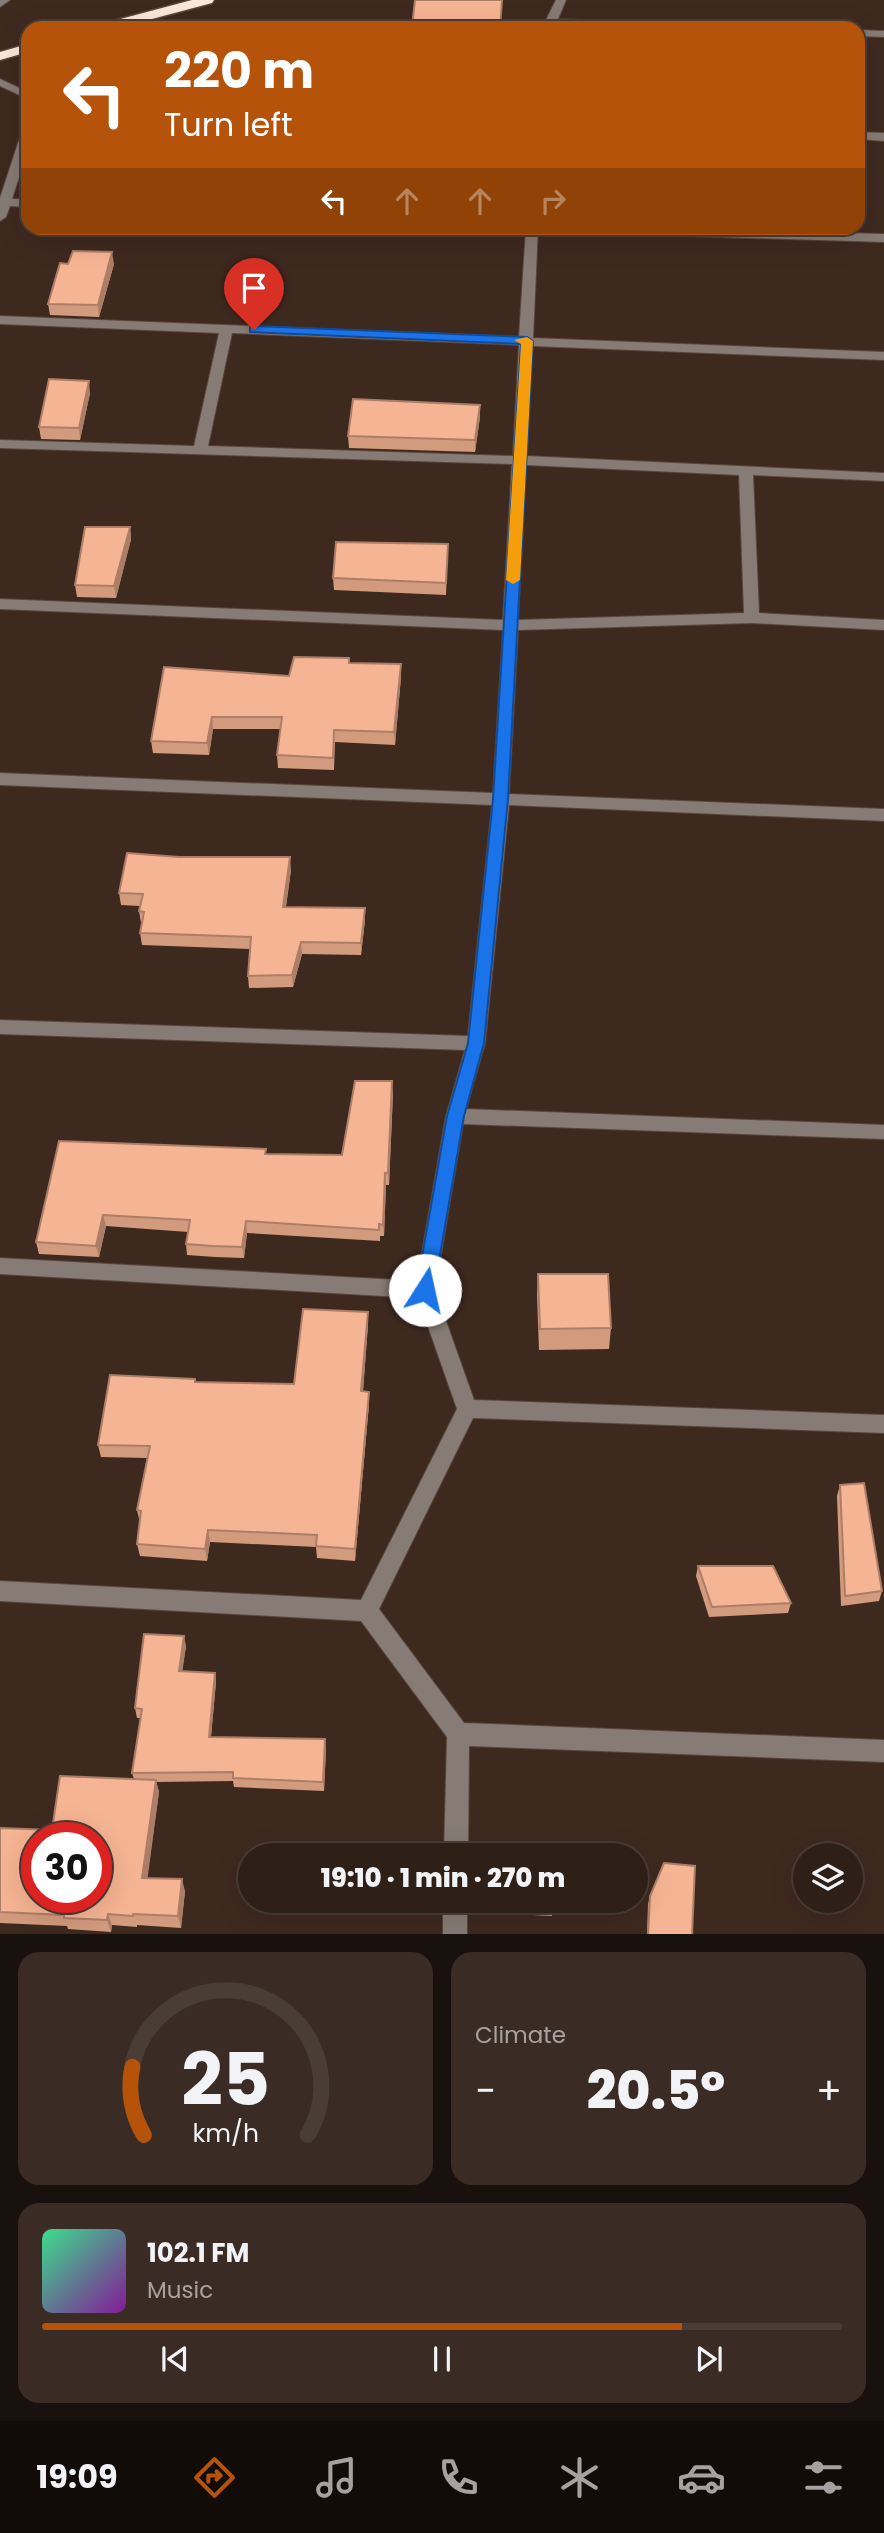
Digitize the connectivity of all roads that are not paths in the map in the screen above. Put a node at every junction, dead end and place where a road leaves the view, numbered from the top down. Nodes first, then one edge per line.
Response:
1 (5, 0) edge
2 (561, 0) edge
3 (196, 1) edge
4 (0, 4) edge
5 (127, 21) edge
6 (550, 21) edge
7 (865, 33) edge
8 (884, 34) edge
9 (21, 50) edge
10 (0, 56) edge
11 (0, 82) edge
12 (21, 92) edge
13 (865, 136) edge
14 (884, 137) edge
15 (21, 155) edge
16 (7, 202) junction
17 (21, 203) edge
18 (0, 217) edge
19 (532, 235) edge
20 (764, 235) edge
21 (884, 239) edge
22 (0, 320) edge
23 (226, 329) junction
24 (527, 341) junction
25 (884, 356) edge
26 (0, 444) edge
27 (200, 450) junction
28 (519, 460) junction
29 (746, 471) junction
30 (884, 477) edge
31 (0, 604) edge
32 (752, 618) junction
33 (510, 625) junction
34 (884, 625) edge
35 (0, 779) edge
36 (501, 799) junction
37 (884, 815) edge
38 (0, 1027) edge
39 (476, 1043) junction
40 (456, 1116) junction
41 (884, 1132) edge
42 (0, 1266) edge
43 (425, 1290) junction
44 (467, 1409) junction
45 (884, 1424) edge
46 (0, 1591) edge
47 (367, 1611) junction
48 (458, 1734) junction
49 (884, 1751) edge
50 (456, 1843) edge
51 (455, 1913) edge
52 (455, 1934) edge

1 - 4 street
2 - 6 street
3 - 5 highway
7 - 8 street
9 - 10 highway
11 - 12 street
13 - 14 street
15 - 16 street
16 - 17 street
16 - 18 street
19 - 24 street
20 - 21 street
22 - 23 street
23 - 24 street
23 - 27 street
24 - 25 street
24 - 28 street
26 - 27 street
27 - 28 street
28 - 29 street
28 - 33 street
29 - 30 street
29 - 32 street
31 - 33 street
32 - 33 street
32 - 34 street
33 - 36 street
35 - 36 street
36 - 37 street
36 - 39 street
38 - 39 street
39 - 40 street
40 - 41 street
40 - 43 street
42 - 43 street
43 - 44 street
44 - 45 street
44 - 47 street
46 - 47 street
47 - 48 street
48 - 49 street
48 - 50 street
51 - 52 street

